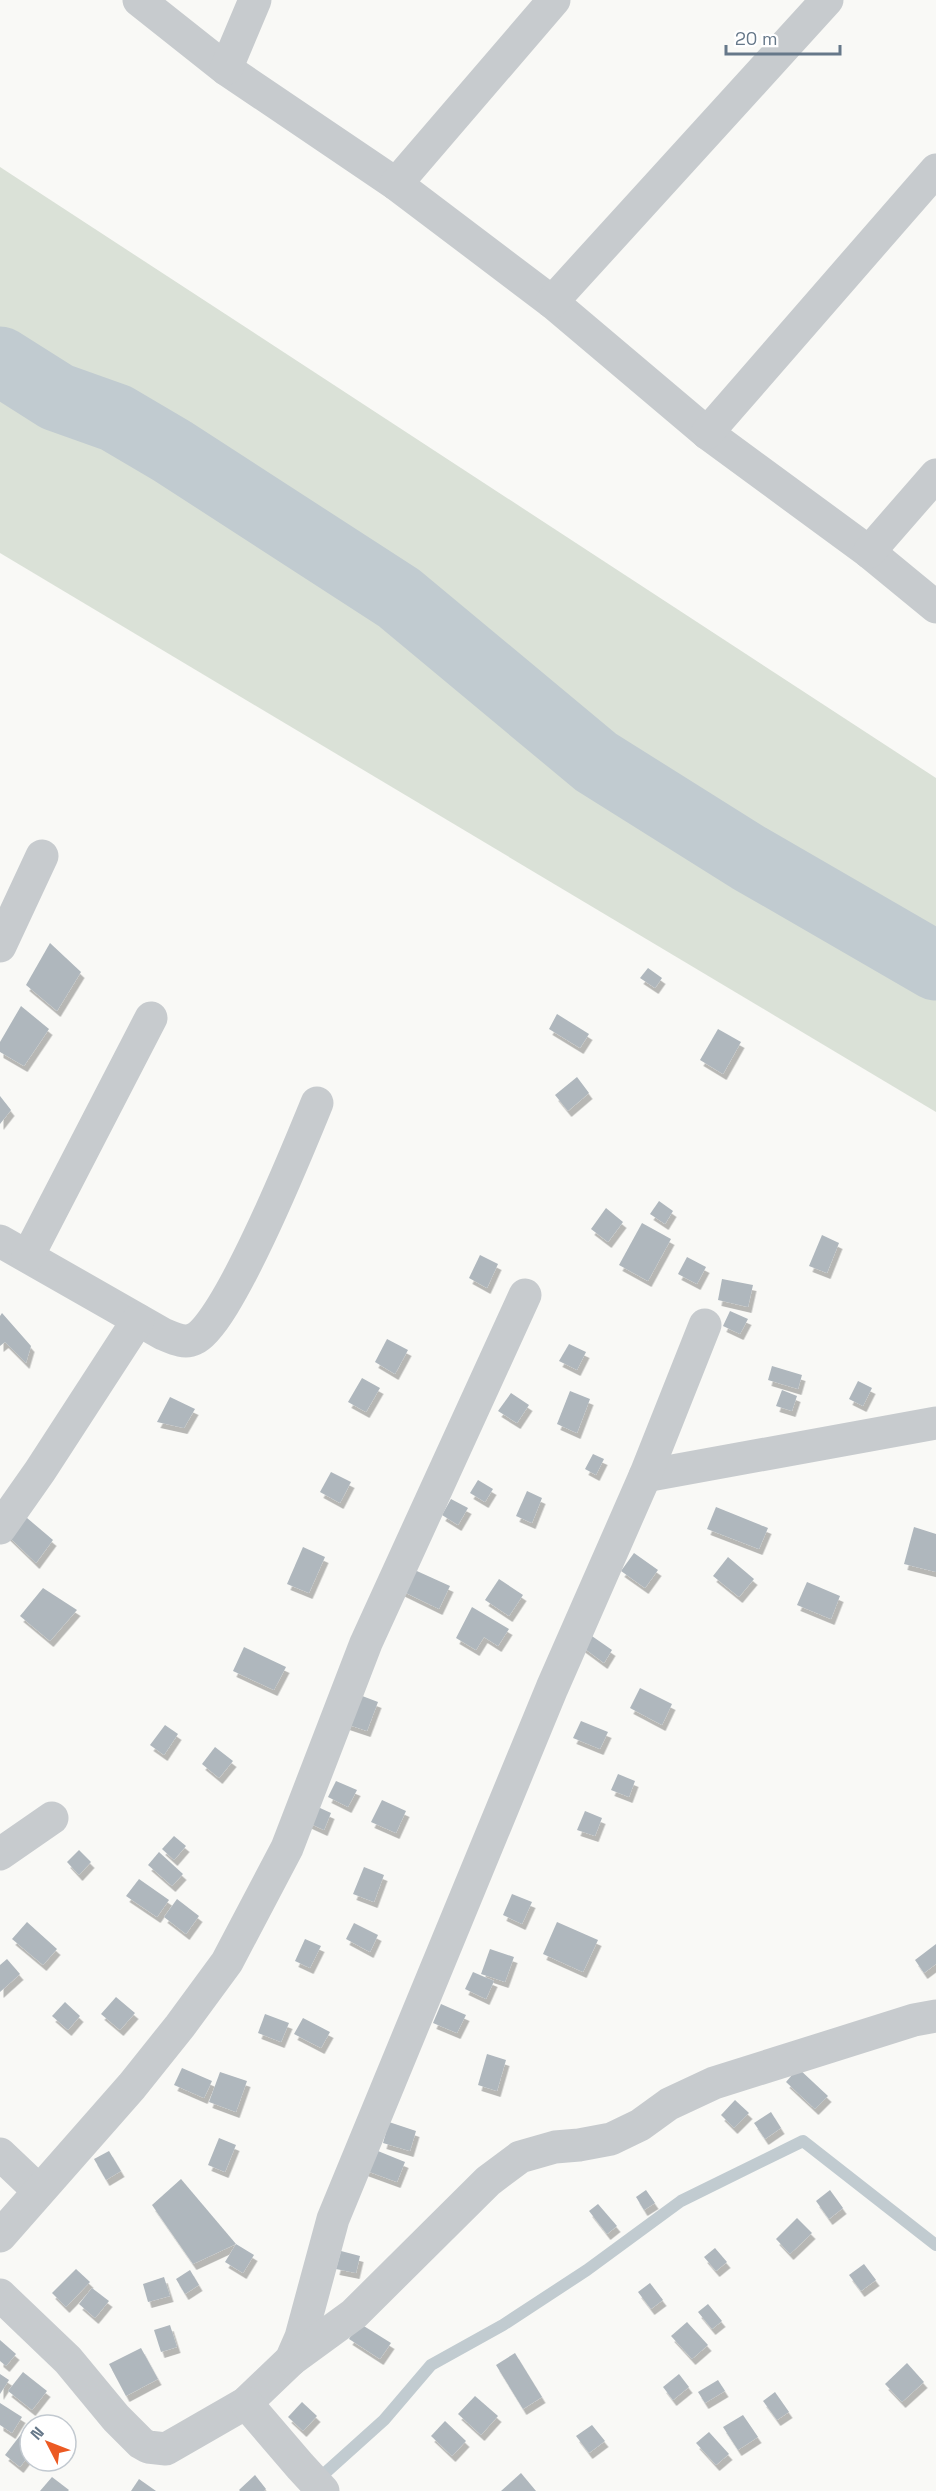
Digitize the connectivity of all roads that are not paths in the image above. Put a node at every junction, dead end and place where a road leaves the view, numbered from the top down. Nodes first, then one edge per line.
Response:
1 (139, 0) edge
2 (255, 0) edge
3 (554, 0) edge
4 (827, 0) edge
5 (226, 69) junction
6 (936, 170) edge
7 (396, 184) junction
8 (552, 302) junction
9 (706, 433) junction
10 (936, 475) edge
11 (869, 552) junction
12 (936, 607) edge
13 (42, 856) dead end
14 (0, 946) edge
15 (151, 1018) dead end
16 (317, 1103) dead end
17 (0, 1241) edge
18 (28, 1256) junction
19 (525, 1295) dead end
20 (138, 1320) junction
21 (705, 1325) dead end
22 (936, 1423) edge
23 (645, 1476) junction
24 (0, 1528) edge
25 (52, 1818) dead end
26 (0, 1854) edge
27 (936, 2016) edge
28 (0, 2154) edge
29 (39, 2191) junction
30 (0, 2235) edge
31 (0, 2295) edge
32 (291, 2360) junction
33 (246, 2403) junction
34 (323, 2491) edge

1 - 5 street
2 - 5 street
3 - 7 street
4 - 8 street
5 - 7 street
6 - 9 street
7 - 8 street
8 - 9 street
9 - 11 street
10 - 11 street
11 - 12 street
13 - 14 street
15 - 18 street
16 - 20 street
17 - 18 street
18 - 20 street
19 - 29 street
20 - 24 street
21 - 23 street
22 - 23 street
23 - 32 street
25 - 26 street
27 - 32 street
28 - 29 street
29 - 30 street
31 - 33 street
32 - 33 street
33 - 34 street

